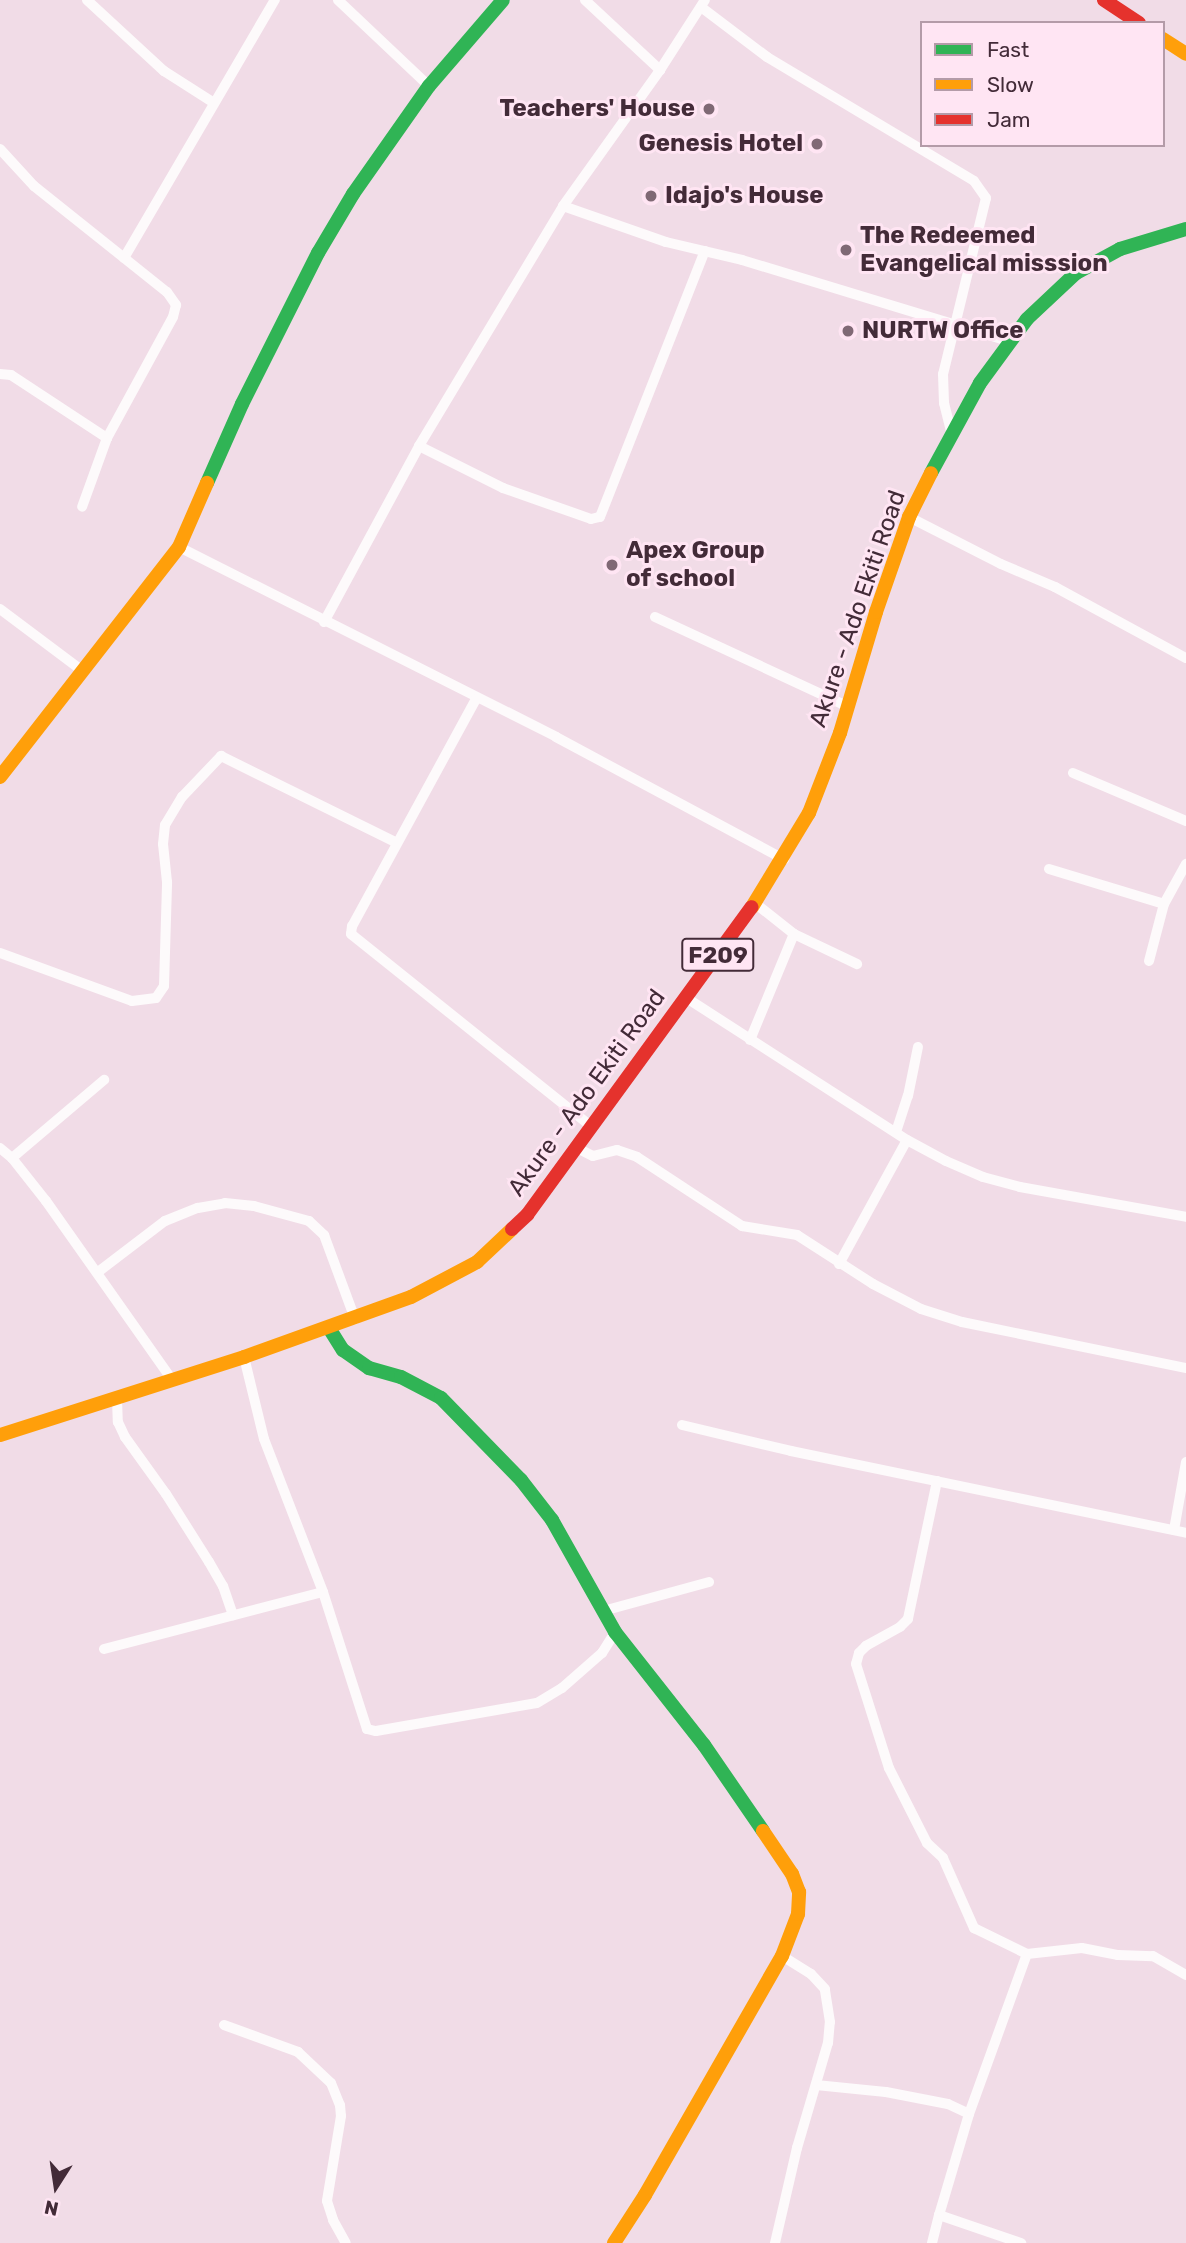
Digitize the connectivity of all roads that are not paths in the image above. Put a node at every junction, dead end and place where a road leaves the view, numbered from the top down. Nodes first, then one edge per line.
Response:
1 (88, 0) edge
2 (275, 0) edge
3 (338, 0) edge
4 (503, 0) edge
5 (585, 0) edge
6 (1104, 0) edge
7 (703, 4) edge
8 (1136, 21) edge
9 (1165, 40) edge
10 (1186, 54) edge
11 (660, 70) junction
12 (429, 86) junction
13 (214, 103) junction
14 (0, 149) edge
15 (564, 206) junction
16 (1186, 229) edge
17 (705, 251) junction
18 (124, 258) junction
19 (955, 324) junction
20 (1009, 341) junction
21 (0, 374) edge
22 (951, 432) junction
23 (107, 438) junction
24 (419, 446) junction
25 (82, 507) dead end
26 (909, 517) junction
27 (179, 547) junction
28 (0, 609) edge
29 (655, 617) dead end
30 (324, 622) junction
31 (1186, 658) edge
32 (84, 672) junction
33 (476, 699) junction
34 (849, 707) junction
35 (1073, 773) dead end
36 (0, 777) edge
37 (1186, 821) edge
38 (397, 843) junction
39 (784, 859) junction
40 (1186, 864) edge
41 (1049, 869) dead end
42 (755, 904) junction
43 (1164, 904) junction
44 (794, 934) junction
45 (0, 953) edge
46 (1149, 961) dead end
47 (857, 964) dead end
48 (685, 997) junction
49 (750, 1040) junction
50 (918, 1047) dead end
51 (104, 1080) dead end
52 (591, 1126) junction
53 (896, 1132) junction
54 (907, 1140) junction
55 (575, 1147) junction
56 (0, 1148) edge
57 (12, 1158) junction
58 (1186, 1217) edge
59 (839, 1264) junction
60 (98, 1272) junction
61 (355, 1319) junction
62 (328, 1328) junction
63 (244, 1357) junction
64 (1186, 1368) edge
65 (173, 1381) junction
66 (117, 1399) junction
67 (682, 1426) dead end
68 (0, 1435) edge
69 (1186, 1462) edge
70 (937, 1481) junction
71 (1174, 1530) junction
72 (1186, 1533) edge
73 (709, 1582) dead end
74 (323, 1592) junction
75 (603, 1611) junction
76 (233, 1615) junction
77 (615, 1632) junction
78 (104, 1649) dead end
79 (1027, 1954) junction
80 (782, 1956) junction
81 (1186, 1975) edge
82 (224, 2025) dead end
83 (816, 2085) junction
84 (969, 2114) junction
85 (939, 2215) junction
86 (346, 2243) edge
87 (614, 2243) edge
88 (775, 2243) edge
89 (932, 2243) edge
90 (1021, 2243) edge

1 - 13 street
2 - 13 street
3 - 12 street
4 - 12 main road
5 - 11 street
6 - 8 main road
7 - 11 street
7 - 19 street
9 - 10 main road
11 - 15 street
12 - 27 main road
13 - 18 street
14 - 18 street
15 - 17 street
15 - 24 street
16 - 20 main road, Akure - Ado Ekiti Road / F209
17 - 19 street
17 - 24 street
18 - 23 street
19 - 20 street
19 - 22 street
20 - 22 main road, Akure - Ado Ekiti Road / F209
21 - 23 street
22 - 26 main road, Akure - Ado Ekiti Road / F209
23 - 25 street
24 - 30 street
26 - 31 street
26 - 34 main road, Akure - Ado Ekiti Road / F209
27 - 30 street
27 - 32 main road
28 - 32 street
29 - 34 street
30 - 33 street
32 - 36 main road
33 - 38 street
33 - 39 street
34 - 39 main road, Akure - Ado Ekiti Road / F209
35 - 37 street
38 - 45 street
38 - 52 street
39 - 42 main road, Akure - Ado Ekiti Road / F209
40 - 43 street
41 - 43 street
42 - 44 street
42 - 48 main road, Akure - Ado Ekiti Road / F209
43 - 46 street
44 - 47 street
44 - 49 street
48 - 49 street
48 - 52 main road, Akure - Ado Ekiti Road / F209
49 - 53 street
50 - 53 street
51 - 57 street
52 - 55 main road, Akure - Ado Ekiti Road / F209
53 - 54 street
54 - 58 street
54 - 59 street
55 - 59 street
55 - 61 main road, Akure - Ado Ekiti Road / F209
56 - 57 street
57 - 60 street
59 - 64 street
60 - 61 street
60 - 65 street
61 - 62 main road, Akure - Ado Ekiti Road / F209
62 - 63 main road, Akure - Ado Ekiti Road / F209
62 - 75 main road
63 - 65 main road, Akure - Ado Ekiti Road / F209
63 - 74 street
65 - 66 main road, Akure - Ado Ekiti Road / F209
66 - 68 main road, Akure - Ado Ekiti Road / F209
66 - 76 street
67 - 70 street
69 - 71 street
70 - 71 street
70 - 79 street
71 - 72 street
73 - 75 street
74 - 76 street
74 - 77 street
75 - 77 main road
76 - 78 street
77 - 80 main road
79 - 81 street
79 - 84 street
80 - 83 street
80 - 87 main road
82 - 86 street
83 - 84 street
83 - 88 street
84 - 85 street
85 - 89 street
85 - 90 street

